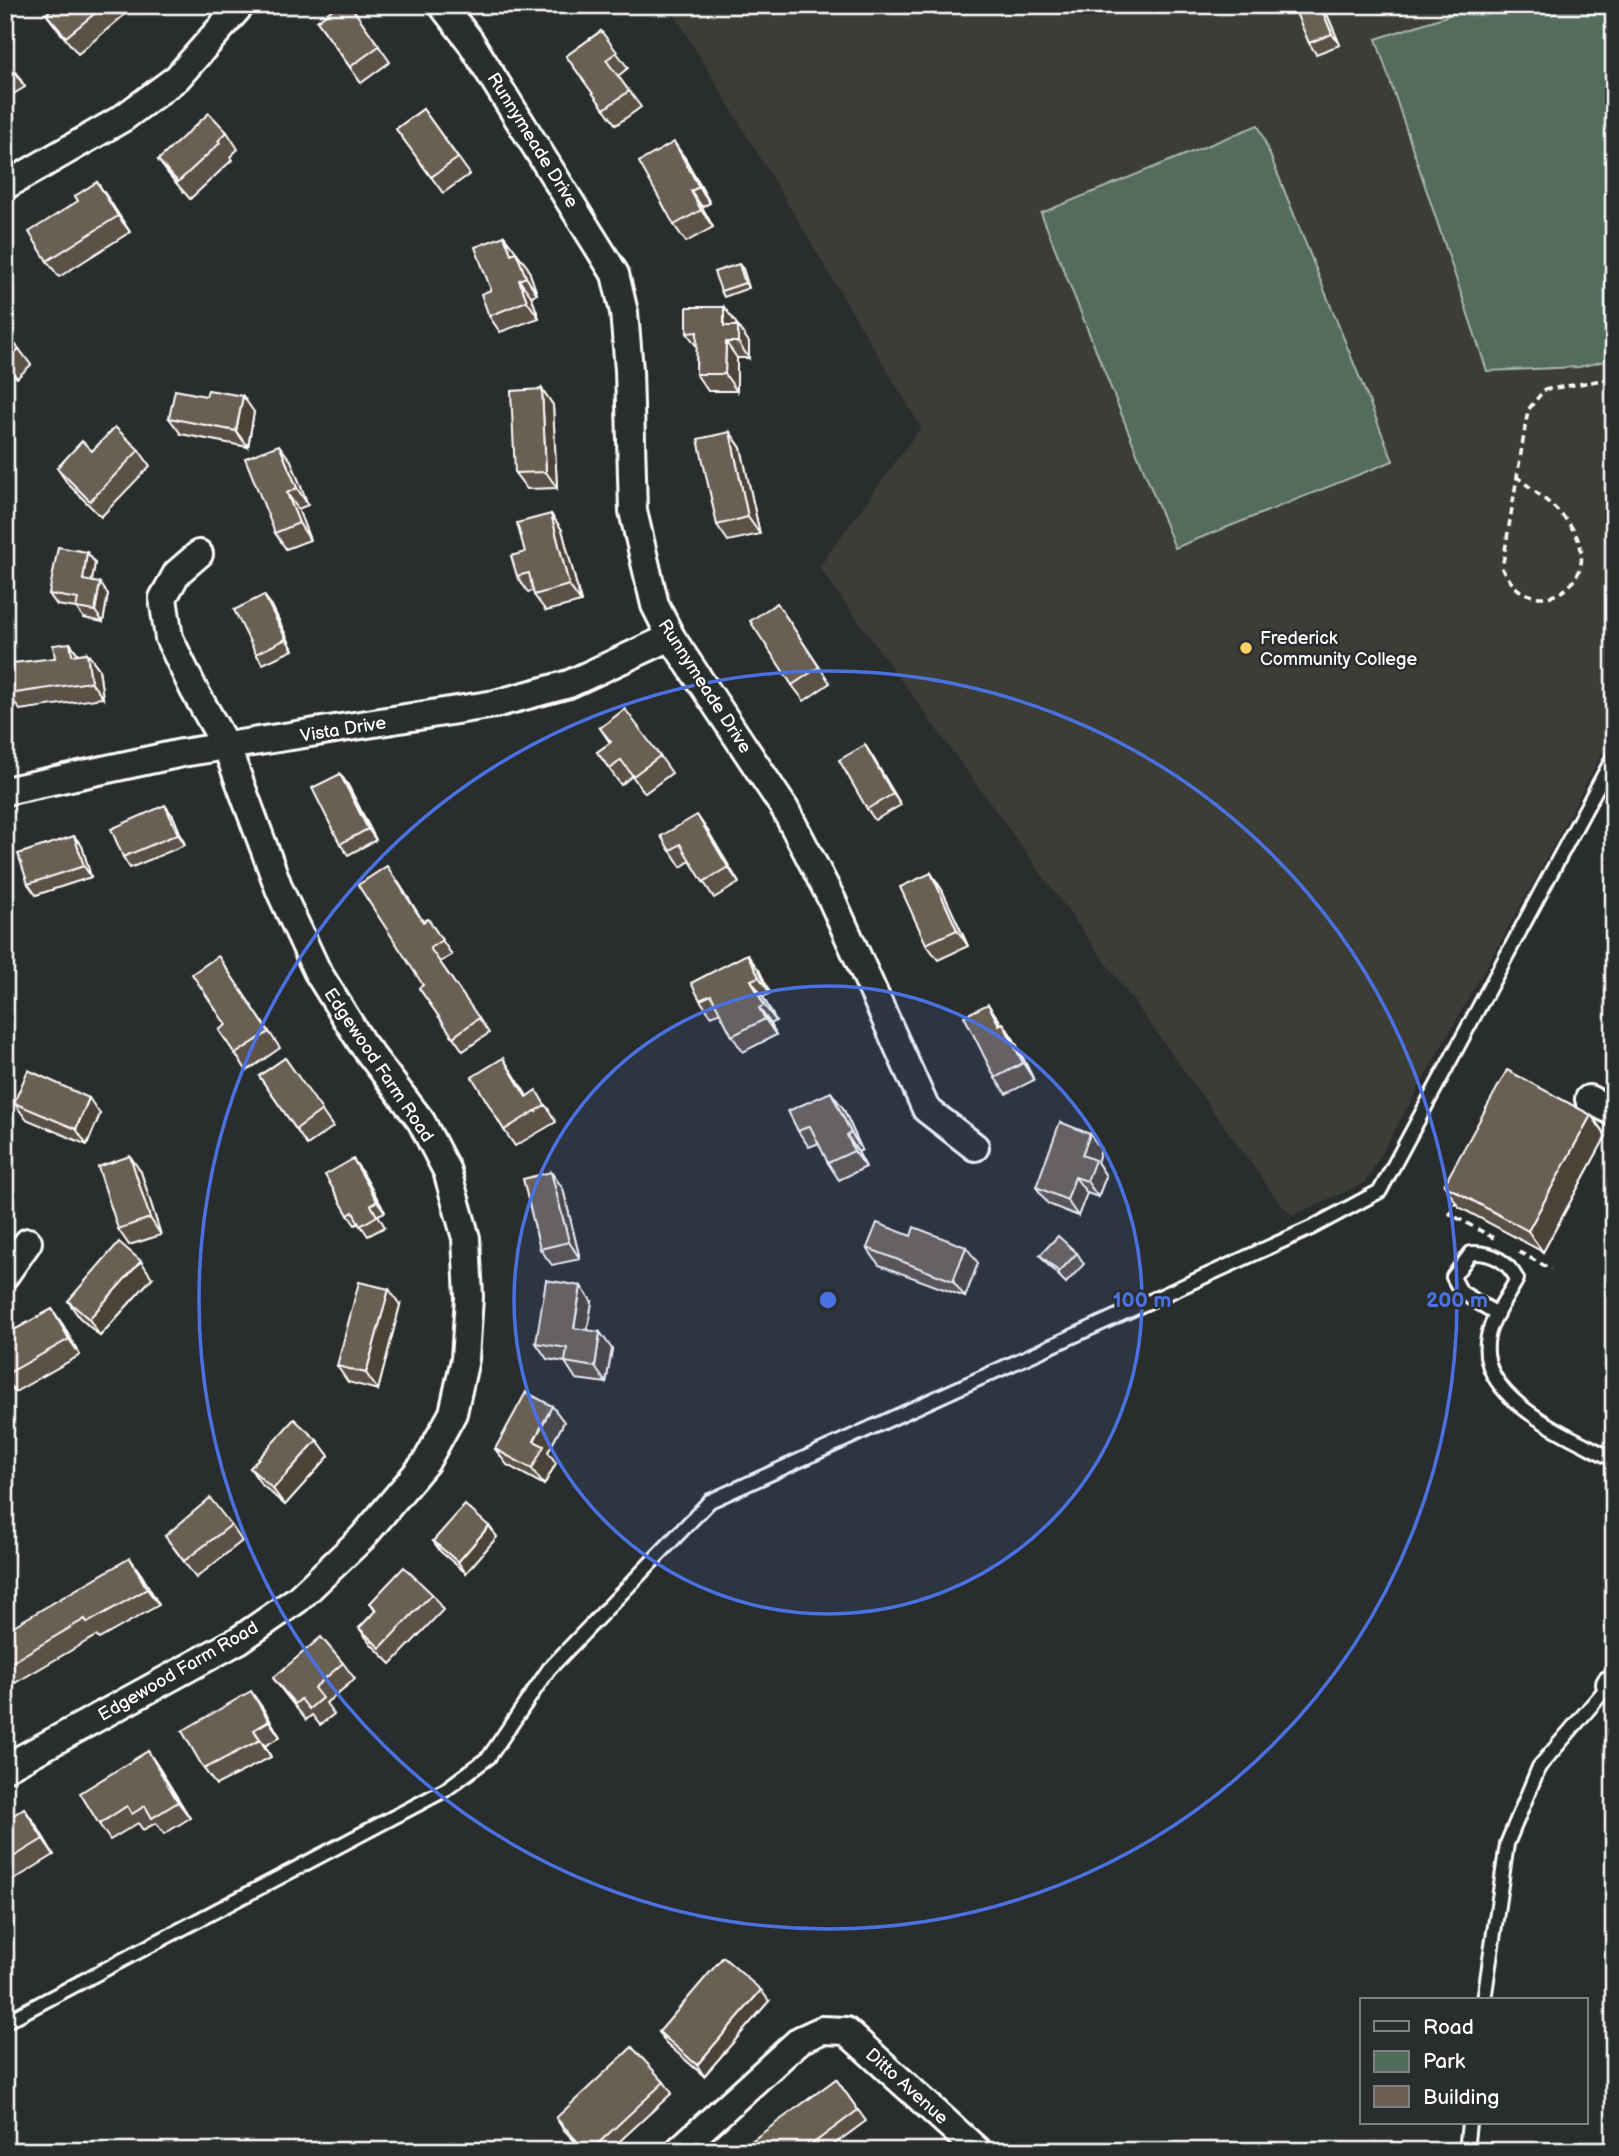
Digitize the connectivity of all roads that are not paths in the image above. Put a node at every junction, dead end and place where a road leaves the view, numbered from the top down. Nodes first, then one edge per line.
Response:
1 (241, 5) edge
2 (442, 5) edge
3 (5, 186) edge
4 (198, 554) dead end
5 (671, 637) junction
6 (228, 748) junction
7 (1614, 757) edge
8 (5, 791) edge
9 (1589, 1099) dead end
10 (1614, 1112) edge
11 (975, 1147) dead end
12 (28, 1242) dead end
13 (5, 1275) edge
14 (1497, 1314) junction
15 (1614, 1460) edge
16 (1613, 1681) edge
17 (5, 1768) edge
18 (1484, 1998) edge
19 (5, 2022) edge
20 (1469, 2124) edge
21 (678, 2151) edge
22 (978, 2151) edge
23 (1466, 2151) edge

1 - 3 street
2 - 5 street, Runnymeade Drive
4 - 6 street, Edgewood Farm Road
5 - 6 street, Vista Drive
5 - 11 street, Runnymeade Drive
6 - 8 street, Vista Drive
6 - 17 street, Edgewood Farm Road
7 - 19 lane
9 - 10 street
12 - 13 street
14 - 14 lane
14 - 15 lane
16 - 18 lane
20 - 23 lane
21 - 22 street, Ditto Avenue

